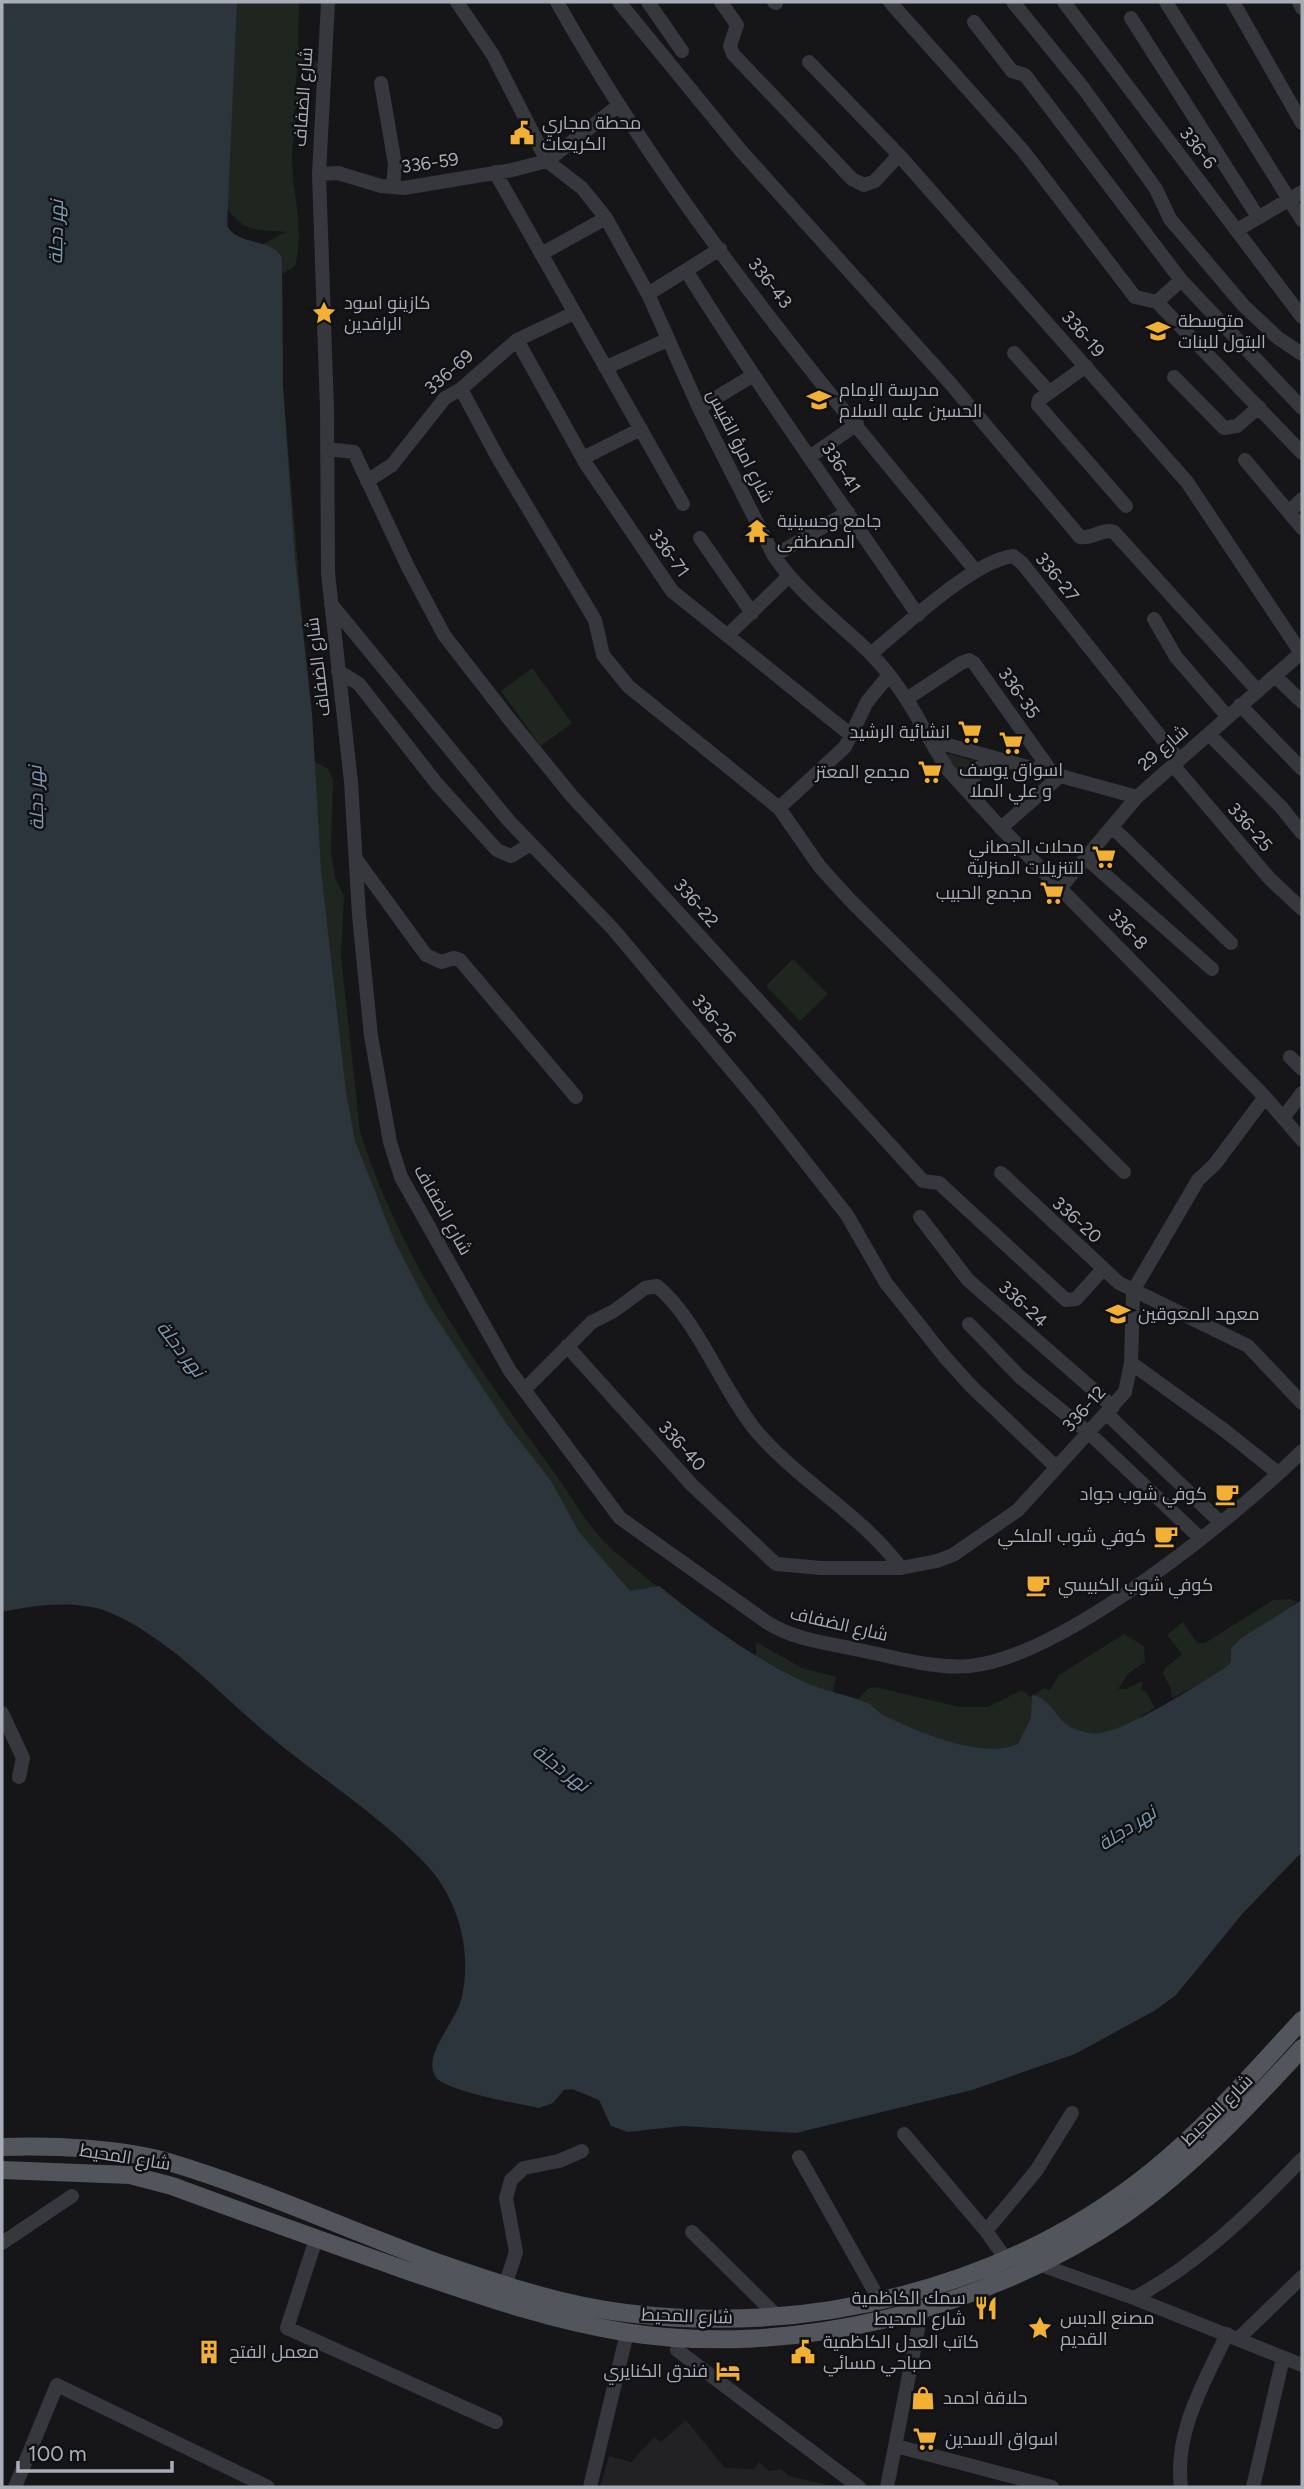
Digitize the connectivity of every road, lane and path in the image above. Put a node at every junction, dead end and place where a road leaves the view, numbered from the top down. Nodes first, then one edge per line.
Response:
1 (328, 2) edge
2 (457, 2) edge
3 (557, 2) edge
4 (619, 2) edge
5 (648, 2) edge
6 (721, 2) edge
7 (890, 2) edge
8 (1013, 2) edge
9 (1064, 2) edge
10 (1233, 2) edge
11 (1299, 2) edge
12 (1172, 4) edge
13 (1302, 8) edge
14 (1131, 18) dead end
15 (974, 22) dead end
16 (682, 51) dead end
17 (809, 62) dead end
18 (381, 83) dead end
19 (618, 106) junction
20 (1302, 123) edge
21 (899, 155) junction
22 (547, 161) junction
23 (495, 172) junction
24 (319, 174) junction
25 (393, 187) junction
26 (1296, 195) edge
27 (1258, 217) junction
28 (606, 218) junction
29 (1302, 220) edge
30 (1237, 230) junction
31 (720, 249) junction
32 (541, 254) junction
33 (687, 272) junction
34 (1181, 280) junction
35 (648, 294) junction
36 (1157, 302) junction
37 (574, 313) junction
38 (1302, 317) edge
39 (517, 340) junction
40 (667, 340) junction
41 (1014, 353) dead end
42 (1302, 354) edge
43 (1086, 366) junction
44 (607, 367) junction
45 (752, 376) junction
46 (1174, 377) dead end
47 (461, 390) junction
48 (1049, 392) junction
49 (1259, 407) junction
50 (699, 408) junction
51 (1302, 408) edge
52 (857, 424) junction
53 (641, 429) junction
54 (327, 449) junction
55 (1302, 453) edge
56 (811, 456) junction
57 (583, 458) junction
58 (1245, 460) dead end
59 (367, 481) junction
60 (1302, 499) edge
61 (683, 504) dead end
62 (1126, 506) dead end
63 (848, 512) junction
64 (1289, 512) junction
65 (1302, 528) edge
66 (699, 538) dead end
67 (774, 556) junction
68 (976, 571) junction
69 (788, 577) junction
70 (330, 603) junction
71 (752, 613) junction
72 (918, 615) junction
73 (1154, 619) dead end
74 (728, 635) junction
75 (1301, 652) edge
76 (871, 654) junction
77 (338, 671) junction
78 (889, 675) junction
79 (1275, 676) junction
80 (1258, 691) junction
81 (908, 698) junction
82 (1302, 702) edge
83 (1240, 705) junction
84 (1227, 716) junction
85 (1209, 733) junction
86 (852, 736) junction
87 (930, 740) junction
88 (988, 756) junction
89 (1176, 762) junction
90 (1302, 769) edge
91 (1057, 775) junction
92 (967, 790) junction
93 (1137, 797) junction
94 (779, 808) junction
95 (1112, 827) junction
96 (1001, 828) junction
97 (1302, 833) edge
98 (531, 844) junction
99 (355, 858) junction
100 (1086, 858) junction
101 (1061, 887) junction
102 (1302, 909) edge
103 (1231, 943) dead end
104 (1212, 969) dead end
105 (1290, 1057) dead end
106 (1302, 1069) edge
107 (1302, 1093) edge
108 (576, 1097) dead end
109 (1265, 1097) junction
110 (1283, 1118) junction
111 (1302, 1140) edge
112 (1124, 1172) dead end
113 (1001, 1173) dead end
114 (920, 1217) dead end
115 (1102, 1269) junction
116 (1133, 1291) junction
117 (969, 1324) dead end
118 (567, 1346) junction
119 (1131, 1363) junction
120 (524, 1390) junction
121 (1302, 1403) edge
122 (1110, 1411) junction
123 (1089, 1433) junction
124 (1302, 1451) edge
125 (1056, 1467) junction
126 (1278, 1473) junction
127 (1220, 1522) junction
128 (1200, 1538) junction
129 (776, 1564) joint
130 (901, 1568) junction
131 (2, 1713) edge
132 (19, 1777) dead end
133 (1302, 2020) edge
134 (1302, 2048) edge
135 (1072, 2113) dead end
136 (904, 2134) dead end
137 (2, 2138) edge
138 (27, 2146) junction
139 (2, 2147) edge
140 (582, 2151) dead end
141 (799, 2157) dead end
142 (1302, 2159) edge
143 (2, 2170) edge
144 (72, 2196) dead end
145 (986, 2231) junction
146 (692, 2232) dead end
147 (316, 2239) junction
148 (2, 2243) edge
149 (1006, 2259) junction
150 (1038, 2264) junction
151 (1302, 2277) edge
152 (506, 2286) junction
153 (1134, 2298) junction
154 (880, 2301) junction
155 (922, 2309) junction
156 (778, 2316) junction
157 (627, 2333) junction
158 (1232, 2337) junction
159 (1254, 2346) junction
160 (677, 2350) dead end
161 (1283, 2358) junction
162 (1302, 2365) edge
163 (1212, 2366) junction
164 (496, 2422) dead end
165 (896, 2446) junction
166 (1020, 2484) edge
167 (15, 2487) edge
168 (268, 2487) edge
169 (590, 2487) edge
170 (859, 2487) edge
171 (887, 2487) edge
172 (1052, 2487) edge
173 (1181, 2487) edge
174 (1252, 2487) edge

1 - 24 street, شارع الضفاف
2 - 22 street, شارع امرؤ القيس
3 - 19 street, 336-43
4 - 80 street
5 - 16 street
6 - 21 street
7 - 36 street
8 - 42 street
9 - 30 street, 336-6
10 - 20 street
11 - 13 street
12 - 26 street
14 - 27 street
15 - 34 street
17 - 21 street, 336-19
18 - 25 street
19 - 22 street
19 - 31 street, 336-43
21 - 43 street, 336-19
22 - 23 street, 336-59
22 - 28 street, شارع امرؤ القيس
23 - 25 street, 336-59
23 - 32 street
24 - 25 street, 336-59
24 - 54 street, شارع الضفاف
26 - 27 street
26 - 29 street
27 - 30 street
28 - 32 street
28 - 35 street, شارع امرؤ القيس
30 - 38 street, 336-6
31 - 33 street
31 - 52 street, 336-43
32 - 37 street
33 - 35 street
33 - 45 street, 336-41
34 - 36 street
34 - 51 street
35 - 40 street, شارع امرؤ القيس
36 - 49 street
37 - 39 street, 336-69
37 - 44 street
39 - 47 street, 336-69
39 - 57 street, 336-71
40 - 44 street
40 - 50 street, شارع امرؤ القيس
41 - 48 street
43 - 48 street
43 - 75 street, 336-19
44 - 53 street
45 - 50 street
45 - 56 street, 336-41
46 - 49 street
47 - 59 street, 336-69
47 - 94 street
48 - 62 street
49 - 55 street
50 - 67 street, شارع امرؤ القيس
52 - 56 street
52 - 68 street, 336-43
53 - 57 street
53 - 61 street
54 - 59 street, 336-22
54 - 70 street, شارع الضفاف
56 - 63 street, 336-41
57 - 74 street, 336-71
58 - 64 street
59 - 115 street, 336-22
60 - 64 street
63 - 67 street
63 - 72 street, 336-41
64 - 65 street
66 - 71 street
67 - 69 street, شارع امرؤ القيس
68 - 72 street, 336-27
68 - 89 street, 336-27
69 - 71 street
69 - 76 street, شارع امرؤ القيس
70 - 77 street, شارع الضفاف
70 - 98 street, 336-26
71 - 74 street
72 - 76 street, 336-27
73 - 84 street
74 - 86 street, 336-71
75 - 79 street, شارع 29
76 - 78 street, شارع امرؤ القيس
77 - 98 street
77 - 99 street, شارع الضفاف
78 - 81 street, شارع امرؤ القيس
78 - 86 street
79 - 80 street, شارع 29
79 - 82 street
80 - 83 street, شارع 29
81 - 87 street, شارع امرؤ القيس
81 - 91 street, 336-35
83 - 84 street, شارع 29
83 - 90 street
84 - 85 street, شارع 29
85 - 89 street, شارع 29
85 - 97 street
86 - 94 street
87 - 88 street
87 - 92 street, 336-8
88 - 91 street
88 - 92 street
89 - 93 street, شارع 29
89 - 102 street, 336-25
91 - 93 street
91 - 96 street
92 - 96 street, 336-8
93 - 95 street, شارع 29
94 - 112 street
95 - 100 street, شارع 29
95 - 103 street
96 - 101 street, 336-8
98 - 125 street, 336-26
99 - 108 street
99 - 120 street, شارع الضفاف
100 - 101 street, شارع 29
100 - 104 street
101 - 109 street, 336-8
105 - 106 street
107 - 110 street
109 - 110 street, 336-8
109 - 116 street, 336-12
110 - 111 street, 336-8
113 - 115 street, 336-20
114 - 122 street, 336-24
115 - 116 street, 336-20
116 - 119 street, 336-12
116 - 121 street, 336-20
117 - 123 street
118 - 120 street
118 - 129 street, 336-40
118 - 130 street
119 - 122 street, 336-12
119 - 126 street
120 - 128 street, شارع الضفاف
122 - 123 street, 336-12
122 - 127 street, 336-24
123 - 125 street, 336-12
123 - 128 street
124 - 126 street, شارع الضفاف
125 - 130 street, 336-12
126 - 127 street, شارع الضفاف
127 - 128 street, شارع الضفاف
129 - 130 street, 336-12
131 - 132 street
133 - 149 main road, شارع المحيط
134 - 150 main road, شارع المحيط
135 - 145 street
136 - 145 street
137 - 138 main road
138 - 139 main road, شارع المحيط
138 - 152 main road, شارع المحيط
140 - 152 street
141 - 154 street
142 - 153 street
143 - 147 main road, شارع المحيط
144 - 148 street
145 - 149 street
146 - 156 street
147 - 157 main road, شارع المحيط
147 - 164 street
149 - 154 main road, شارع المحيط
150 - 153 street
150 - 155 main road, شارع المحيط
151 - 158 street
152 - 156 main road, شارع المحيط
153 - 158 street
154 - 156 main road, شارع المحيط
155 - 157 main road, شارع المحيط
155 - 165 street
157 - 169 street
158 - 159 street
158 - 163 street
159 - 161 street
159 - 163 street
160 - 170 street
161 - 162 street
161 - 174 street
163 - 173 street
165 - 166 street
165 - 171 street
166 - 172 street
167 - 168 street

